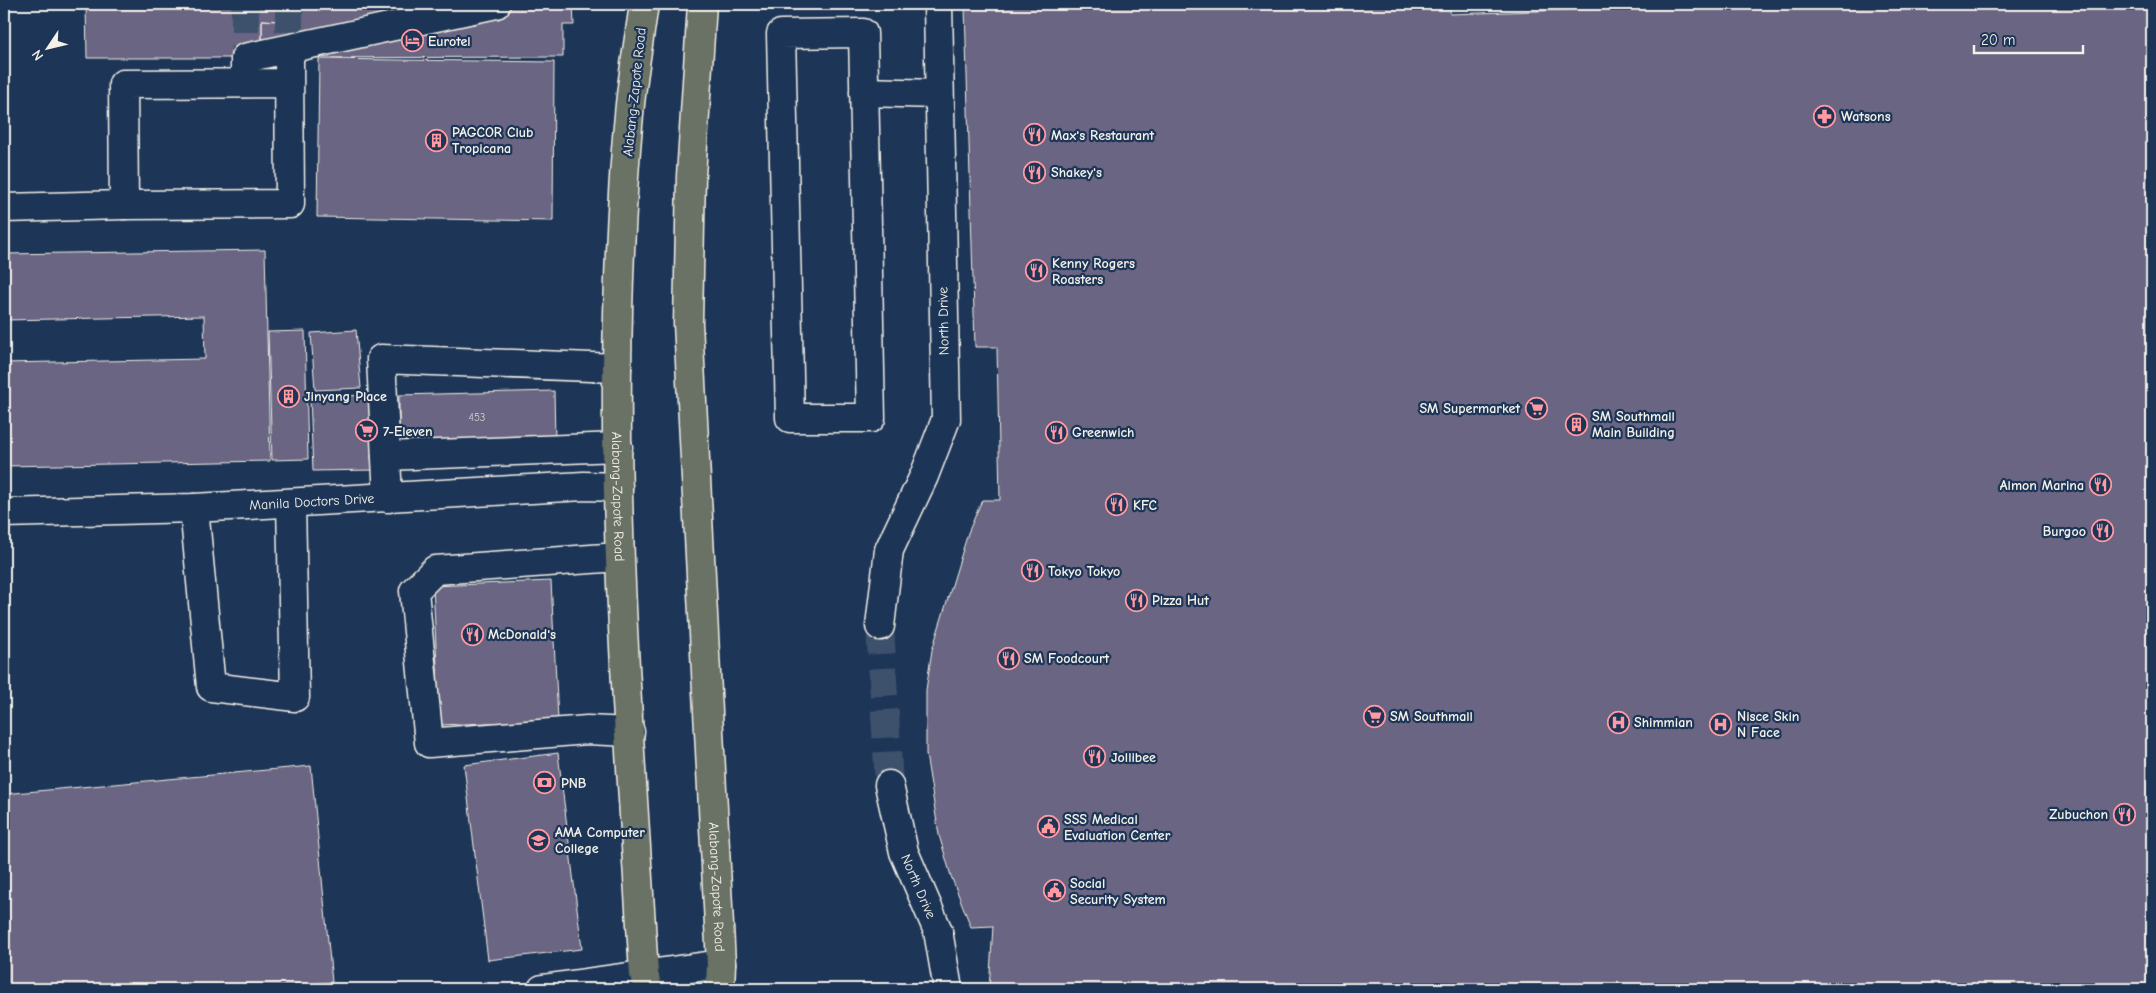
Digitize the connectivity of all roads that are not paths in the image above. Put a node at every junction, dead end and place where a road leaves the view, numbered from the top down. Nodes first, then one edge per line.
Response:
1 (496, 4) edge
2 (644, 4) edge
3 (702, 4) edge
4 (938, 4) edge
5 (245, 71) junction
6 (864, 92) junction
7 (938, 94) junction
8 (124, 205) junction
9 (4, 208) edge
10 (617, 368) junction
11 (618, 446) junction
12 (386, 456) junction
13 (618, 487) junction
14 (388, 498) junction
15 (291, 503) junction
16 (194, 508) junction
17 (4, 513) edge
18 (619, 558) junction
19 (880, 626) tunnel mouth
20 (630, 732) junction
21 (889, 785) tunnel mouth
22 (720, 977) edge
23 (646, 982) edge
24 (547, 989) edge
25 (948, 989) edge

1 - 5 street
2 - 10 highway, Alabang-Zapote Road
3 - 22 highway, Alabang-Zapote Road
4 - 7 street, North Drive
5 - 8 street
5 - 8 street
6 - 6 street
6 - 7 street
7 - 19 street, North Drive
8 - 9 street
10 - 11 highway, Alabang-Zapote Road
10 - 12 street
11 - 12 street
11 - 13 highway, Alabang-Zapote Road
12 - 14 street
13 - 14 street, Manila Doctors Drive
13 - 18 highway, Alabang-Zapote Road
14 - 15 street, Manila Doctors Drive
15 - 16 street, Manila Doctors Drive
15 - 16 street
16 - 17 street, Manila Doctors Drive
18 - 20 highway, Alabang-Zapote Road
18 - 20 street
20 - 23 highway, Alabang-Zapote Road
21 - 25 street, North Drive
22 - 23 street
23 - 24 street

